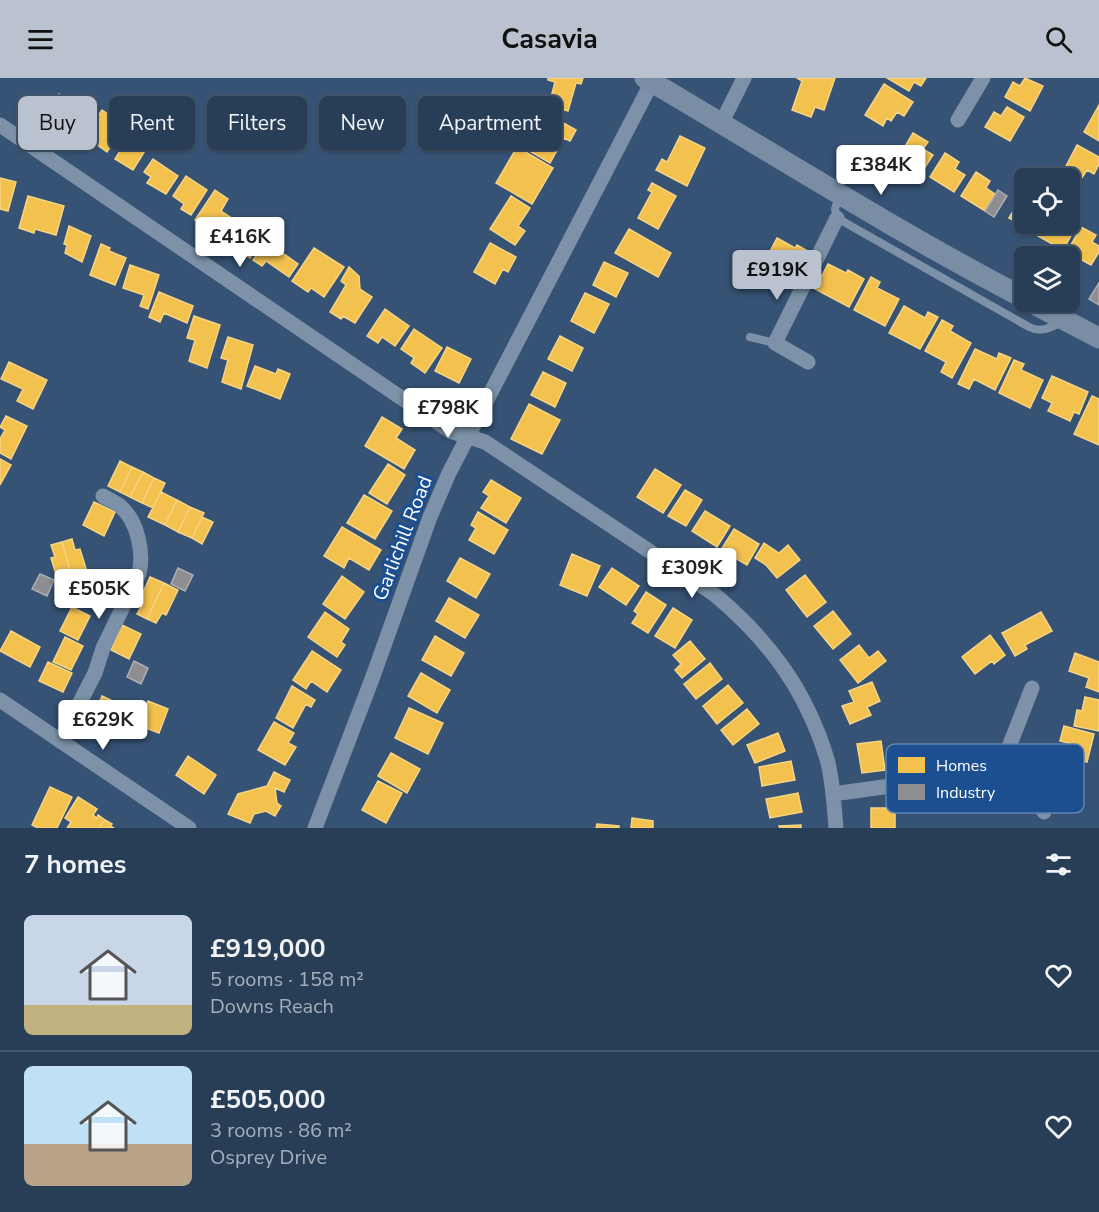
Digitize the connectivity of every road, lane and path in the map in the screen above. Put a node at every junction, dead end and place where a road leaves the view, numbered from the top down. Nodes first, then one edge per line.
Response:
1 (744, 78) edge
2 (983, 78) edge
3 (648, 80) edge
4 (957, 120) dead end
5 (721, 124) junction
6 (0, 125) edge
7 (840, 195) junction
8 (837, 218) junction
9 (1014, 293) edge
10 (1050, 312) edge
11 (1066, 320) junction
12 (750, 337) dead end
13 (1099, 338) edge
14 (775, 344) junction
15 (808, 362) dead end
16 (468, 436) junction
17 (103, 496) dead end
18 (1032, 688) dead end
19 (0, 700) edge
20 (60, 741) junction
21 (1010, 744) edge
22 (886, 787) edge
23 (833, 794) junction
24 (189, 828) edge
25 (315, 828) edge
26 (836, 828) edge

1 - 5 street
2 - 4 street
3 - 5 main road
3 - 16 street, Garlichill Road
5 - 7 main road
6 - 16 street
7 - 8 lane
7 - 9 main road
8 - 11 lane
8 - 14 street
10 - 11 main road
11 - 13 main road
12 - 14 lane
14 - 15 street
16 - 23 street
16 - 25 street, Garlichill Road
17 - 20 street
18 - 21 street
19 - 20 street
20 - 24 street
22 - 23 street
23 - 26 street

